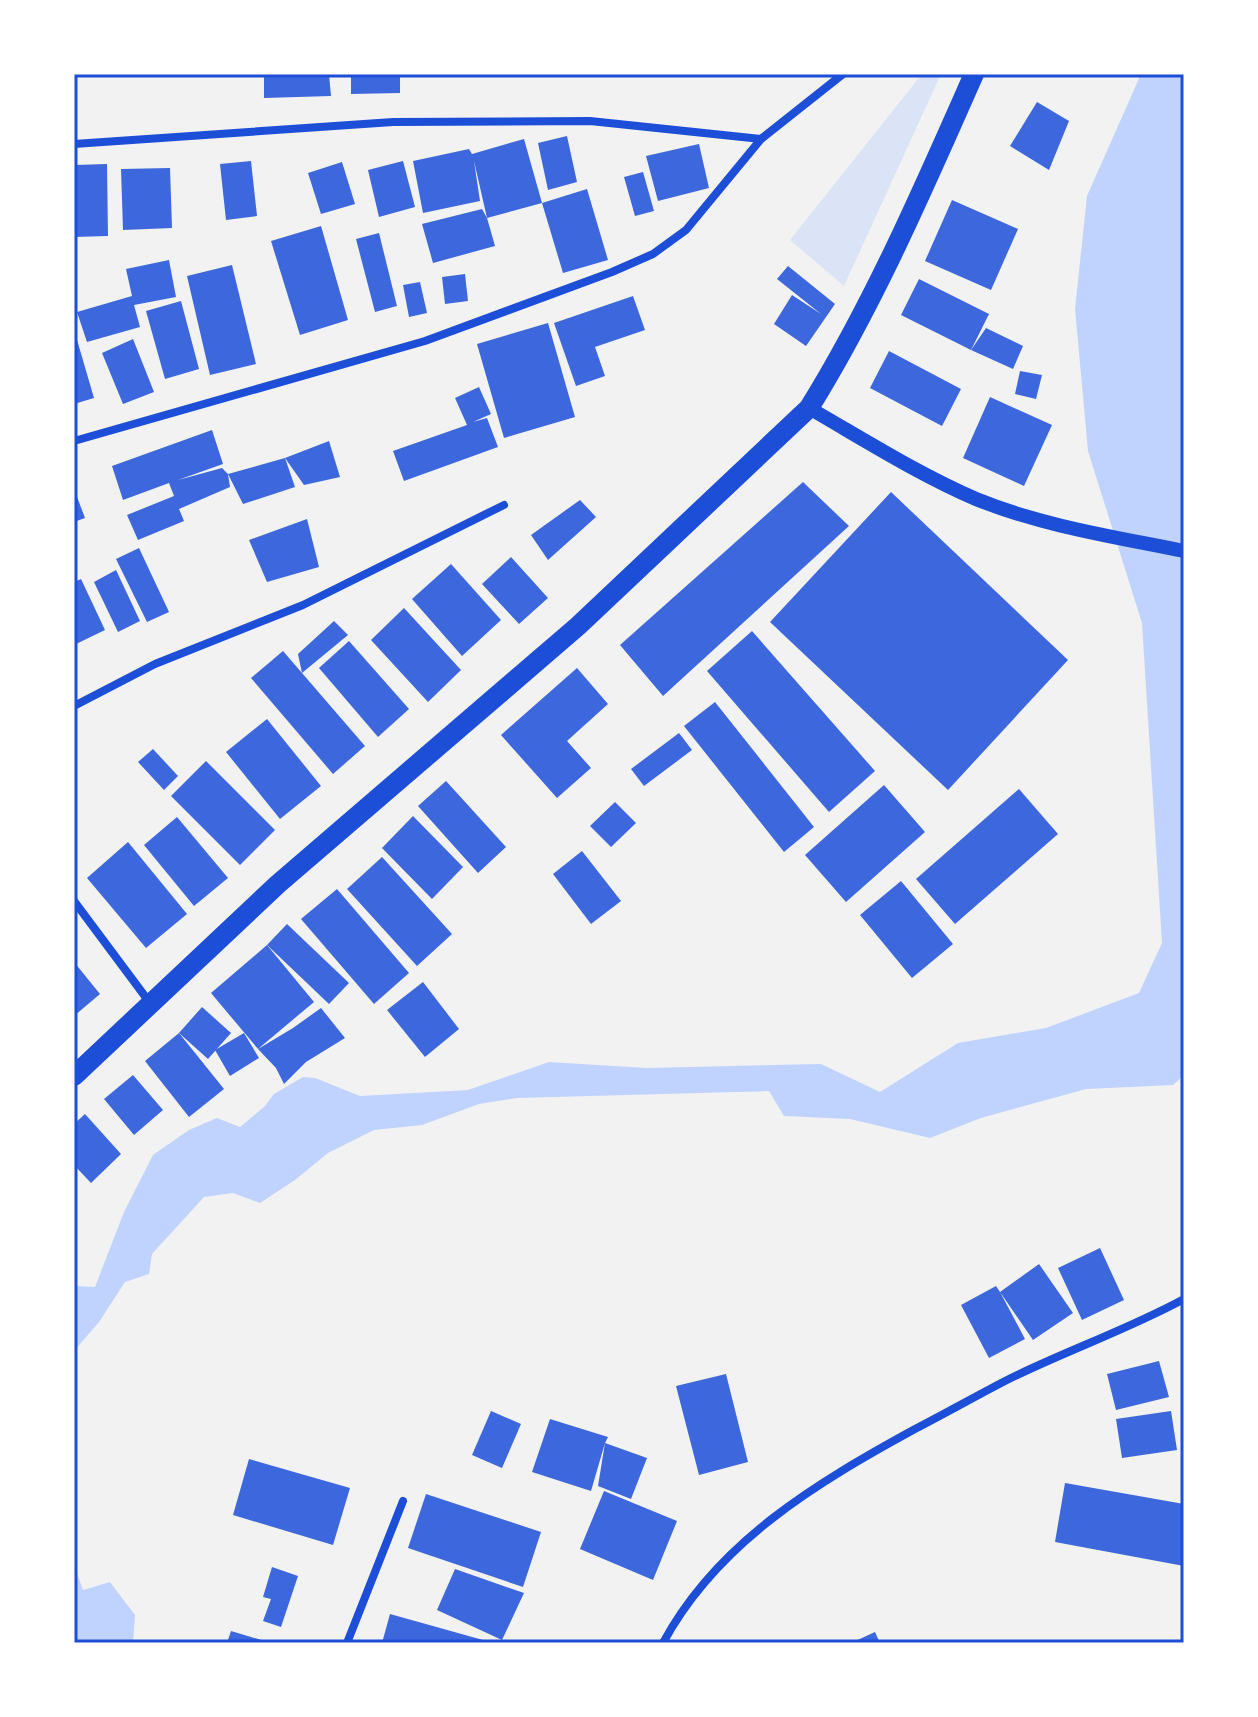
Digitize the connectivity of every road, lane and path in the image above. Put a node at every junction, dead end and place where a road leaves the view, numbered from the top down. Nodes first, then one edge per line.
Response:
1 (843, 74) edge
2 (974, 74) edge
3 (761, 139) junction
4 (74, 144) edge
5 (809, 408) junction
6 (74, 441) edge
7 (504, 505) dead end
8 (1184, 551) edge
9 (74, 706) edge
10 (74, 901) edge
11 (152, 1005) junction
12 (74, 1076) edge
13 (1184, 1299) edge
14 (403, 1501) dead end
15 (347, 1643) edge
16 (663, 1643) edge

1 - 3 street
2 - 5 main road
3 - 4 street
3 - 6 street
5 - 8 street
5 - 11 main road
7 - 9 street
10 - 11 street
11 - 12 main road
13 - 16 street
14 - 15 street

